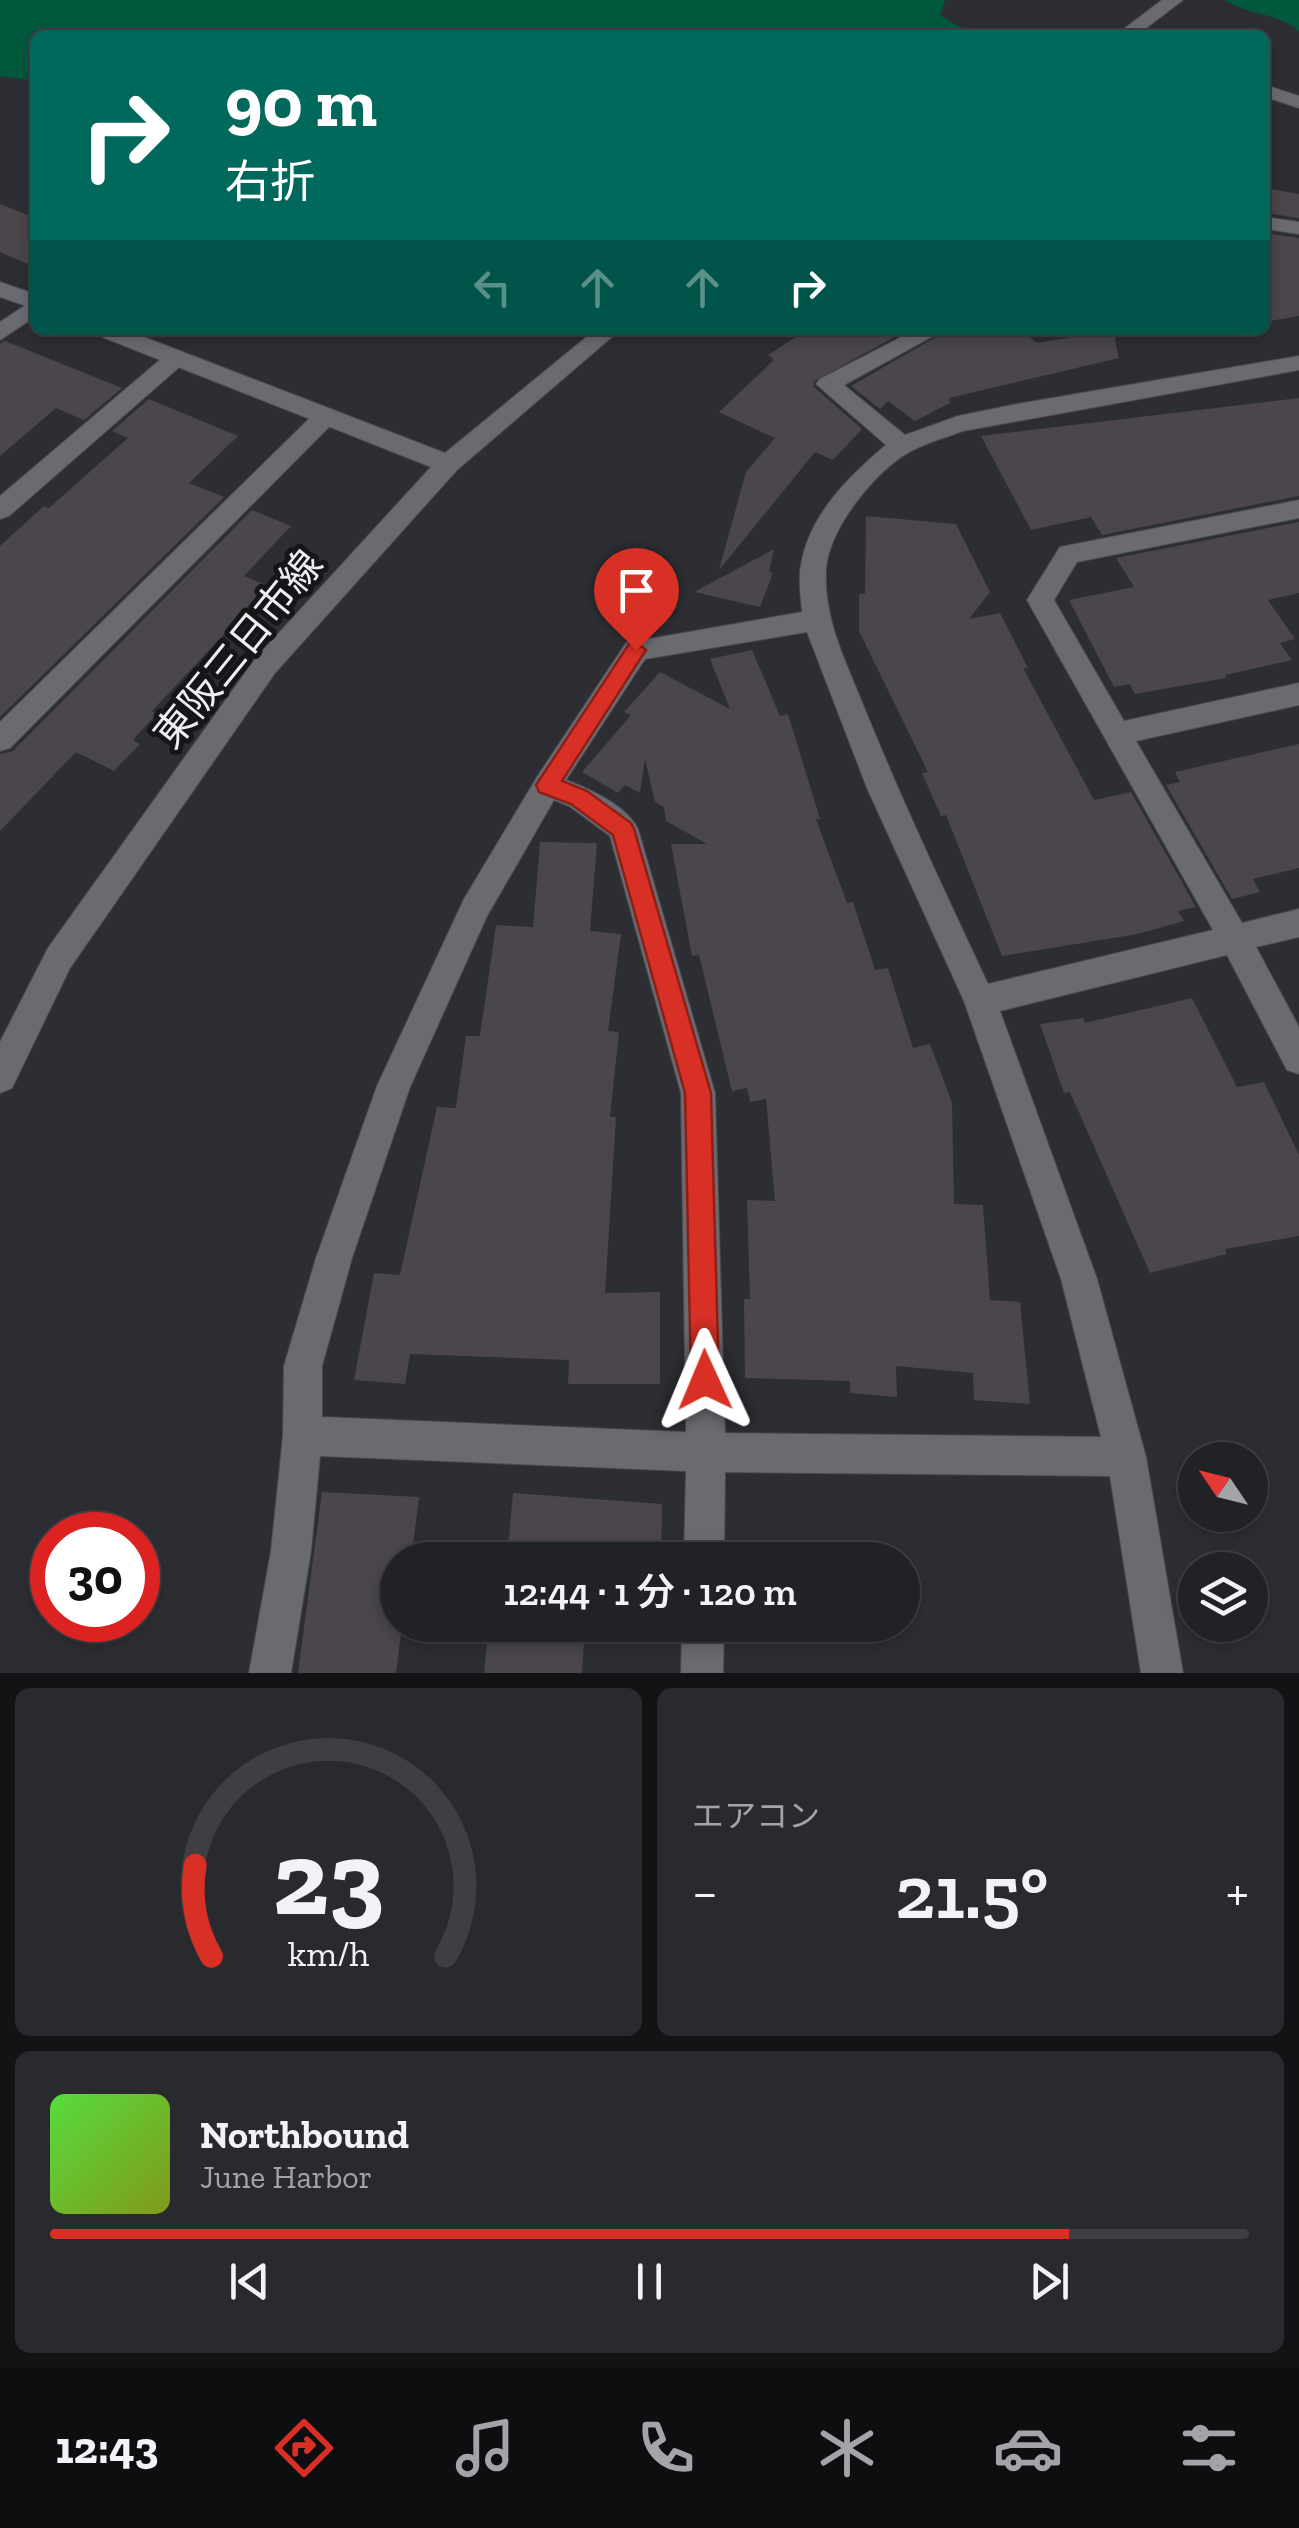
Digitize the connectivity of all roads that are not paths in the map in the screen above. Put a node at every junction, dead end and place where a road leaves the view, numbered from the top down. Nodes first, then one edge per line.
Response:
1 (1174, 0) edge
2 (1132, 30) edge
3 (1270, 93) edge
4 (1299, 102) edge
5 (1270, 224) edge
6 (1299, 228) edge
7 (0, 289) edge
8 (30, 302) edge
9 (30, 308) edge
10 (0, 333) edge
11 (118, 335) edge
12 (603, 335) edge
13 (924, 335) edge
14 (176, 358) junction
15 (1299, 362) edge
16 (326, 416) junction
17 (902, 445) junction
18 (448, 464) junction
19 (1299, 509) edge
20 (0, 510) edge
21 (816, 620) junction
22 (1299, 694) edge
23 (1119, 733) junction
24 (0, 740) edge
25 (547, 785) junction
26 (1299, 922) edge
27 (1233, 936) junction
28 (980, 1001) junction
29 (1299, 1059) edge
30 (0, 1076) edge
31 (302, 1436) junction
32 (706, 1452) junction
33 (1126, 1457) junction
34 (704, 1542) edge
35 (703, 1642) edge
36 (270, 1673) edge
37 (702, 1673) edge
38 (1162, 1673) edge

1 - 2 street
3 - 4 street
5 - 6 street
7 - 8 street
9 - 10 street
11 - 14 street
12 - 18 street, 東阪三日市線
13 - 17 street
14 - 16 street
14 - 20 street
15 - 17 street
16 - 18 street
16 - 24 street
17 - 21 street
18 - 30 street, 東阪三日市線
19 - 23 street
21 - 25 street
21 - 28 street
22 - 23 street
23 - 27 street
25 - 31 street
25 - 32 street
26 - 27 street
27 - 28 street
27 - 29 street
28 - 33 street
31 - 32 street
31 - 36 street
32 - 33 street
32 - 34 street
33 - 38 street
35 - 37 street

